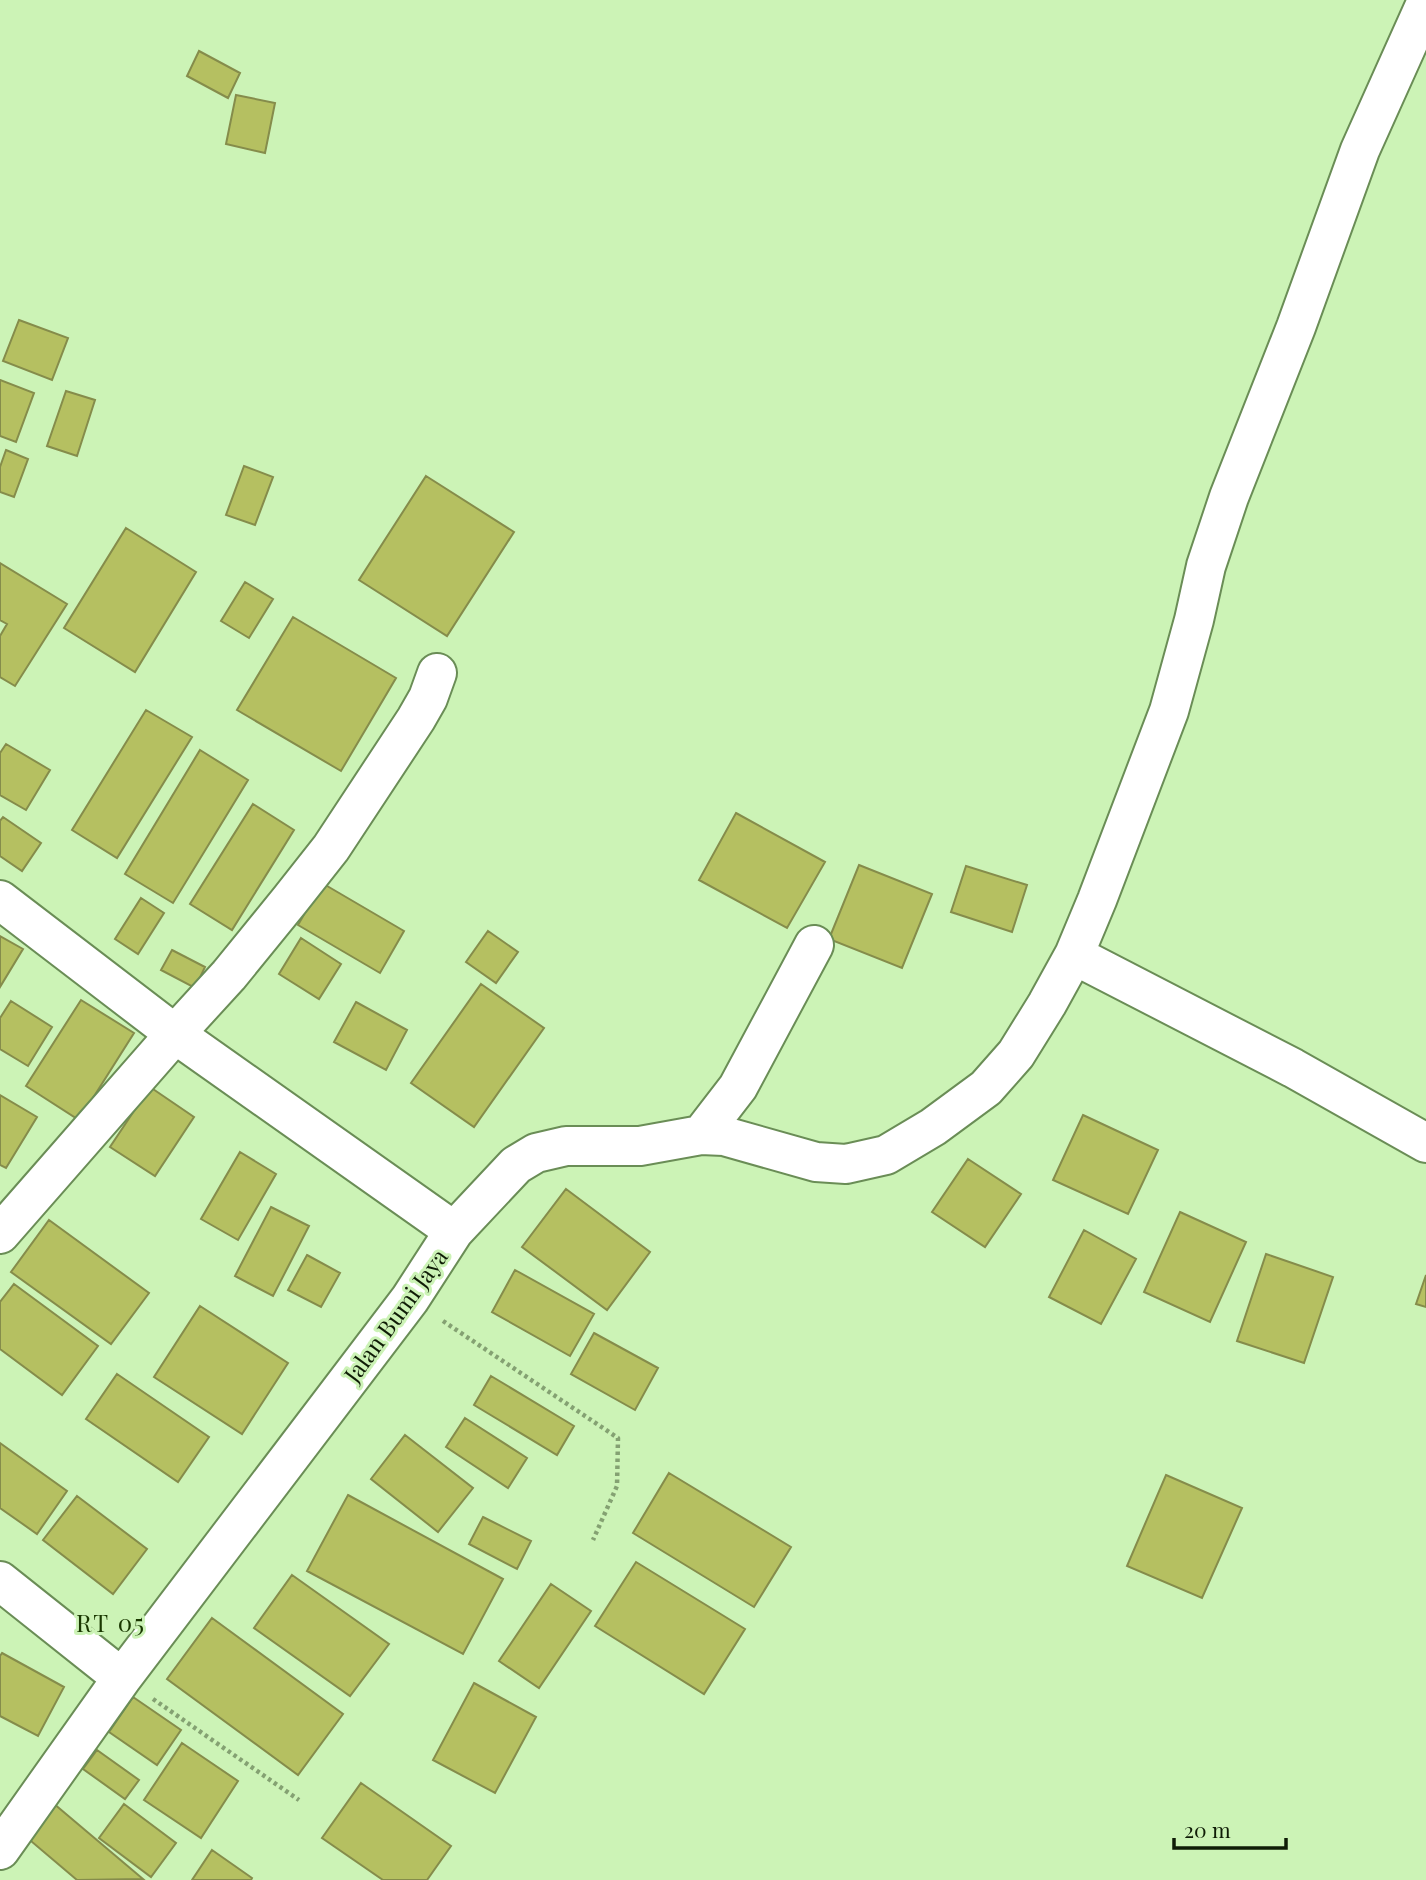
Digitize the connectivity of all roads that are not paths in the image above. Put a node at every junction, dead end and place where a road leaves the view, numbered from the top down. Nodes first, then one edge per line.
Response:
1 (1426, 3) edge
2 (437, 674) dead end
3 (0, 900) edge
4 (814, 945) dead end
5 (1074, 955) junction
6 (175, 1034) junction
7 (701, 1135) junction
8 (1426, 1143) edge
9 (454, 1231) junction
10 (0, 1234) edge
11 (0, 1581) edge
12 (122, 1678) junction
13 (0, 1850) edge

1 - 5 street
2 - 6 street
3 - 6 street, Jalan Bumi Jaya
4 - 7 street
5 - 7 street
5 - 8 street
6 - 9 street, Jalan Bumi Jaya
6 - 10 street
7 - 9 street
9 - 12 street, Jalan Bumi Jaya
11 - 12 street
12 - 13 street, Jalan Bumi Jaya

